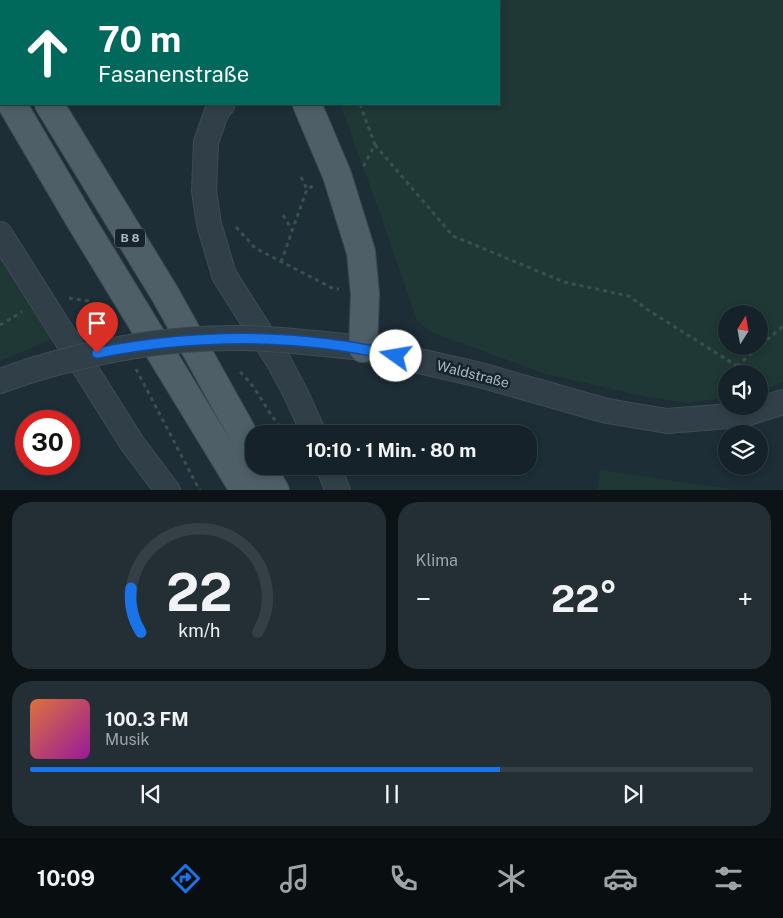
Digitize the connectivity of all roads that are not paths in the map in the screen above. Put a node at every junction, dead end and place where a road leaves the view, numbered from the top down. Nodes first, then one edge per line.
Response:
1 (13, 105) edge
2 (50, 105) edge
3 (67, 105) edge
4 (222, 105) edge
5 (307, 105) edge
6 (86, 167) junction
7 (0, 234) edge
8 (363, 348) junction
9 (0, 381) edge
10 (783, 402) edge
11 (310, 425) edge
12 (245, 438) edge
13 (266, 475) edge
14 (332, 475) edge
15 (168, 490) edge
16 (245, 490) edge
17 (275, 490) edge
18 (338, 490) edge

1 - 16 main road, B 8
2 - 6 main road, B 8
3 - 6 main road
4 - 11 street
5 - 8 main road
6 - 12 main road, B 8
7 - 15 street
8 - 9 street, Waldstraße, bridge
8 - 10 street, Waldstraße
13 - 17 main road
14 - 18 street

